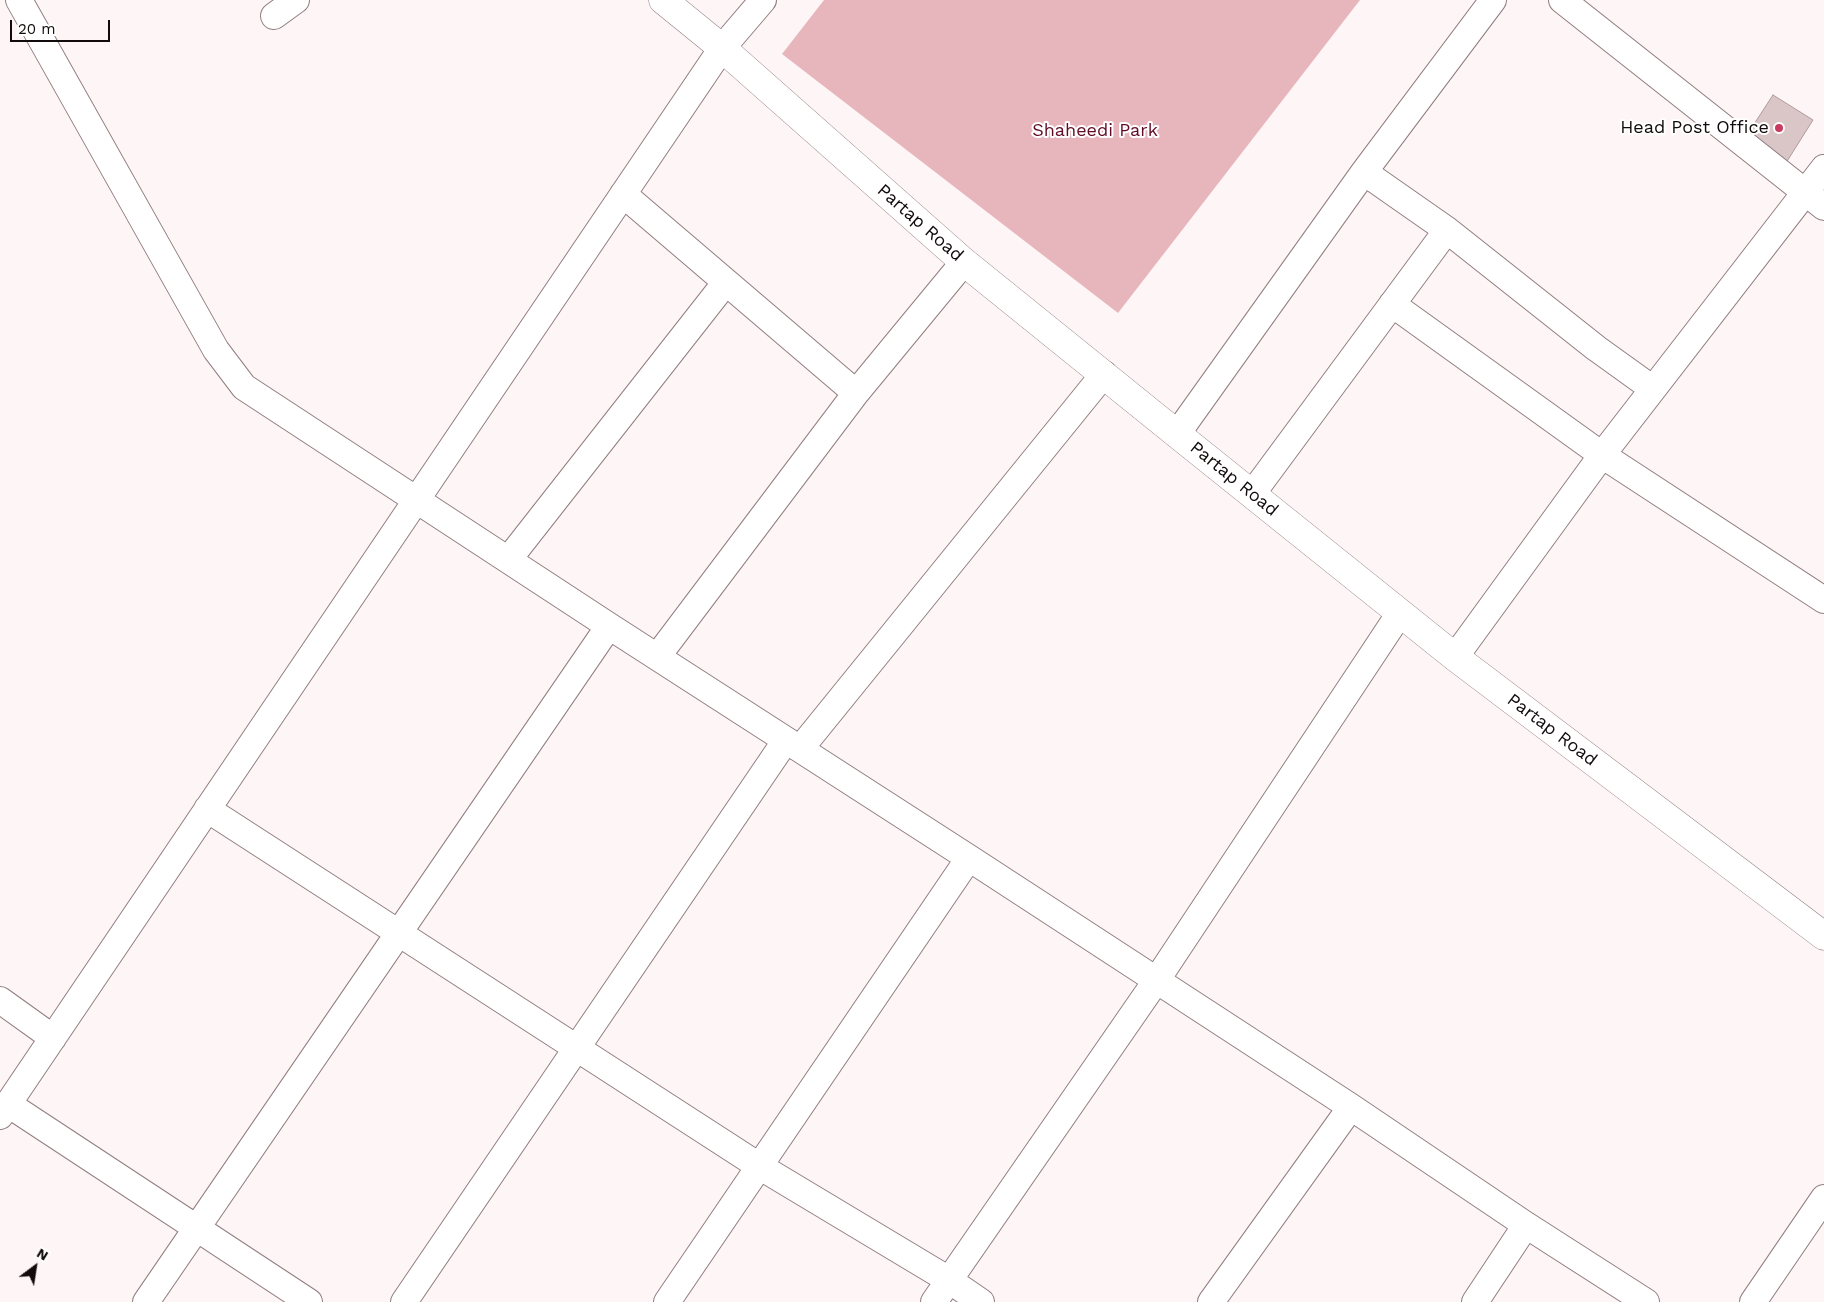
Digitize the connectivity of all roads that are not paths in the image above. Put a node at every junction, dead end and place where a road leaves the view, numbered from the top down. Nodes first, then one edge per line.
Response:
1 (19, 0) edge
2 (296, 0) edge
3 (663, 0) edge
4 (763, 0) edge
5 (1493, 0) edge
6 (1562, 0) edge
7 (274, 16) dead end
8 (722, 48) junction
9 (1824, 168) edge
10 (1364, 172) junction
11 (623, 194) junction
12 (1815, 199) edge
13 (1446, 230) junction
14 (964, 262) junction
15 (726, 282) junction
16 (1392, 304) junction
17 (1104, 374) junction
18 (1653, 389) junction
19 (856, 393) junction
20 (1177, 434) junction
21 (1602, 455) junction
22 (1252, 494) junction
23 (416, 499) junction
24 (508, 560) junction
25 (1824, 600) edge
26 (1400, 613) junction
27 (609, 626) junction
28 (657, 657) junction
29 (1455, 657) junction
30 (793, 744) junction
31 (207, 809) junction
32 (969, 858) junction
33 (398, 933) junction
34 (1824, 936) edge
35 (1156, 981) junction
36 (0, 1000) edge
37 (53, 1038) junction
38 (576, 1048) junction
39 (1351, 1107) junction
40 (4, 1110) edge
41 (759, 1166) junction
42 (1823, 1203) edge
43 (1526, 1225) junction
44 (196, 1228) junction
45 (949, 1280) junction
46 (146, 1302) edge
47 (309, 1302) edge
48 (404, 1302) edge
49 (667, 1302) edge
50 (934, 1302) edge
51 (980, 1302) edge
52 (1211, 1302) edge
53 (1475, 1302) edge
54 (1646, 1302) edge
55 (1753, 1302) edge

1 - 23 street
2 - 7 street
3 - 8 street, Partap Road
4 - 8 street
5 - 10 street
6 - 12 street
8 - 11 street
8 - 14 street, Partap Road
9 - 12 street
10 - 13 street
10 - 20 street
11 - 15 street
11 - 23 street
12 - 18 street
13 - 16 street
13 - 18 street
14 - 17 street, Partap Road
14 - 19 street
15 - 19 street
15 - 24 street
16 - 21 street
16 - 22 street
17 - 20 street, Partap Road
17 - 30 street
18 - 21 street
19 - 28 street
20 - 22 street, Partap Road
21 - 25 street
21 - 29 street
22 - 26 street, Partap Road
23 - 24 street
23 - 31 street
24 - 27 street
26 - 29 street, Partap Road
26 - 35 street
27 - 28 street
27 - 33 street
28 - 30 street
29 - 34 street, Partap Road
30 - 32 street
30 - 38 street
31 - 33 street
31 - 37 street
32 - 35 street
32 - 41 street
33 - 38 street
33 - 44 street
35 - 39 street
35 - 45 street
36 - 37 street
37 - 40 street
38 - 41 street
38 - 48 street
39 - 43 street
39 - 52 street
40 - 44 street
41 - 45 street
41 - 49 street
42 - 55 street
43 - 53 street
43 - 54 street
44 - 46 street
44 - 47 street
45 - 50 street
45 - 51 street

